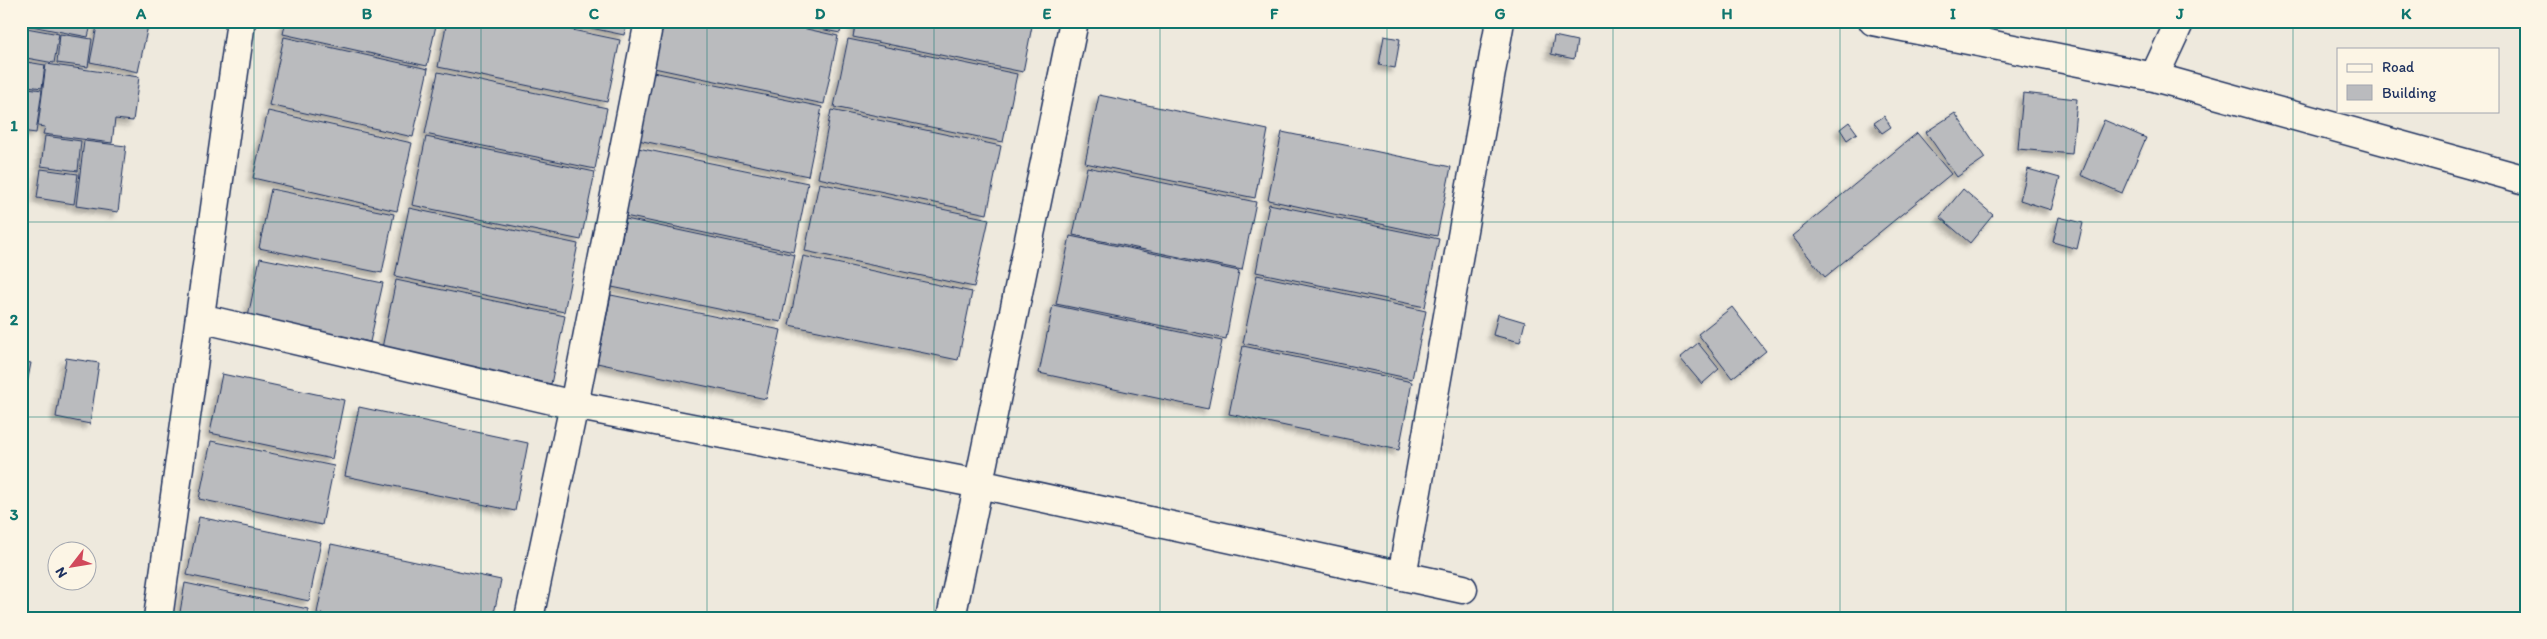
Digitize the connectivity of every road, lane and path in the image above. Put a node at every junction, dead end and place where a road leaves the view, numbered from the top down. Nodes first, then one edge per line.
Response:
1 (241, 21) edge
2 (649, 21) edge
3 (1074, 21) edge
4 (1500, 21) edge
5 (1873, 21) edge
6 (2180, 21) edge
7 (2154, 77) junction
8 (2526, 180) edge
9 (200, 318) junction
10 (574, 405) junction
11 (979, 484) junction
12 (1402, 576) junction
13 (1463, 589) dead end
14 (158, 618) edge
15 (529, 618) edge
16 (951, 618) edge

1 - 9 street
2 - 10 street
3 - 11 street
4 - 12 street
5 - 7 street
6 - 7 street
7 - 8 street
9 - 10 street
9 - 14 street
10 - 11 street
10 - 15 street
11 - 12 street
11 - 16 street
12 - 13 street

